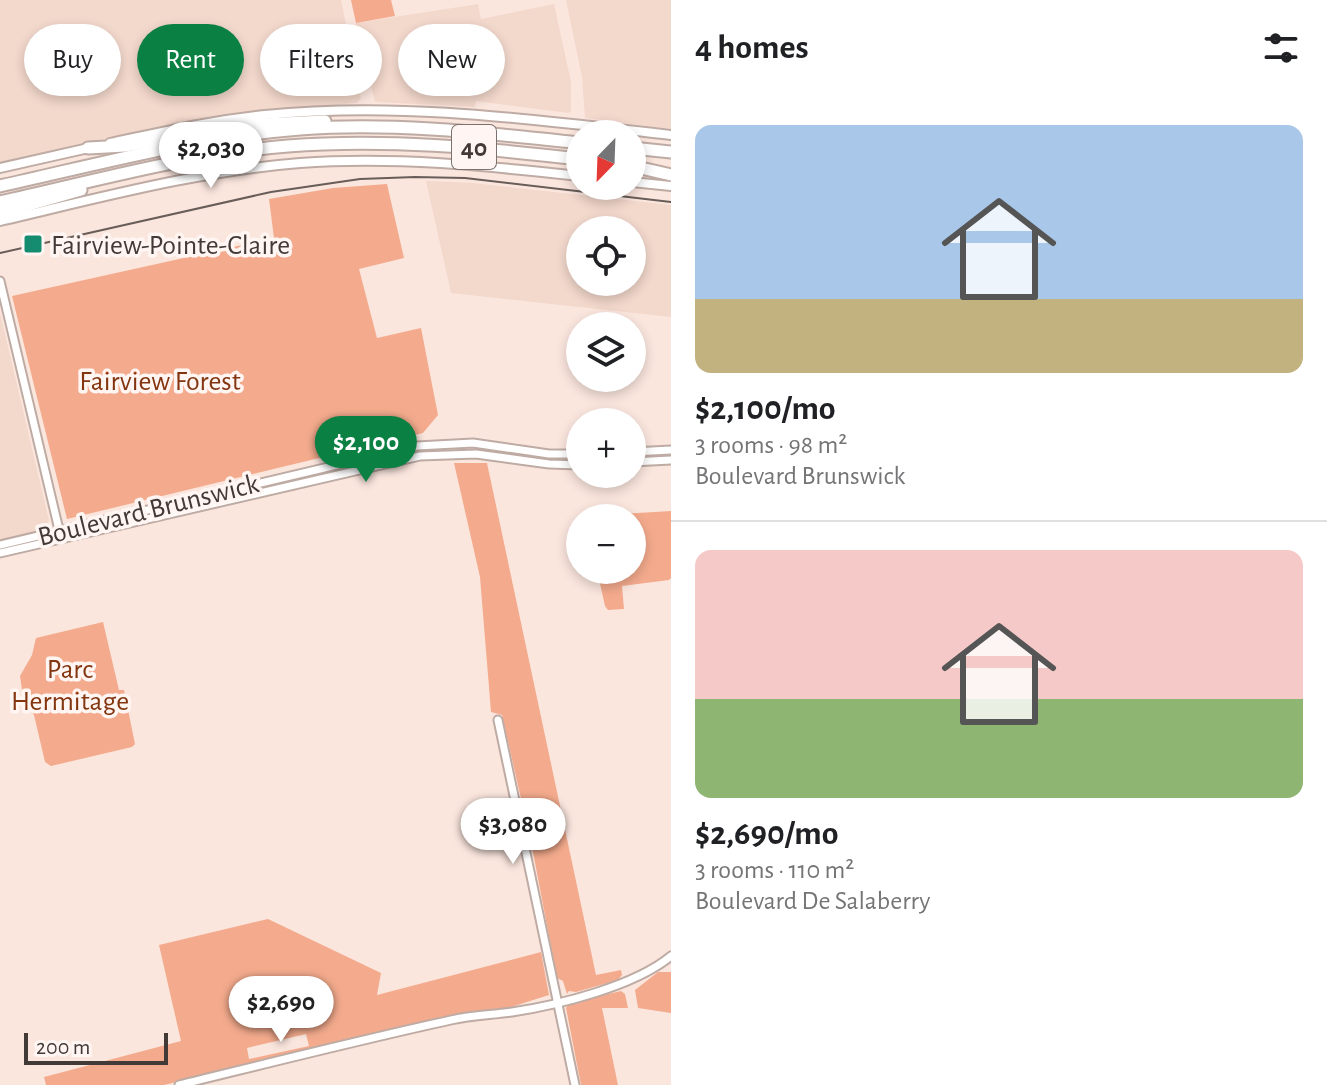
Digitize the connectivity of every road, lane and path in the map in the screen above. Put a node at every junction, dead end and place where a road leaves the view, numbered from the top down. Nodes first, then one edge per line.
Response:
1 (405, 127) junction
2 (671, 135) edge
3 (566, 142) edge
4 (88, 148) junction
5 (646, 149) edge
6 (671, 152) edge
7 (566, 158) edge
8 (646, 166) edge
9 (0, 168) edge
10 (671, 168) edge
11 (646, 169) edge
12 (135, 172) junction
13 (566, 175) edge
14 (671, 175) edge
15 (646, 183) edge
16 (0, 186) edge
17 (671, 186) edge
18 (0, 202) edge
19 (0, 213) edge
20 (0, 221) edge
21 (0, 281) edge
22 (671, 450) edge
23 (646, 451) edge
24 (566, 454) edge
25 (671, 460) edge
26 (646, 461) edge
27 (566, 465) edge
28 (59, 530) junction
29 (62, 540) junction
30 (0, 545) edge
31 (0, 553) edge
32 (498, 720) dead end
33 (671, 956) edge
34 (557, 1001) junction
35 (179, 1085) edge
36 (575, 1085) edge

1 - 3 highway, 40
1 - 4 highway
1 - 16 highway, 40
2 - 4 main road
4 - 9 main road
5 - 6 highway
7 - 12 highway, 40
8 - 10 highway
11 - 14 highway
12 - 18 highway, 40
12 - 19 highway
13 - 20 main road
15 - 17 main road
21 - 28 street
22 - 23 street
24 - 28 street, Boulevard Brunswick
25 - 26 street
27 - 29 street, Boulevard Brunswick
28 - 29 street
28 - 30 street, Boulevard Brunswick
29 - 31 street, Boulevard Brunswick
32 - 34 street
33 - 34 street
34 - 35 street
34 - 36 street

